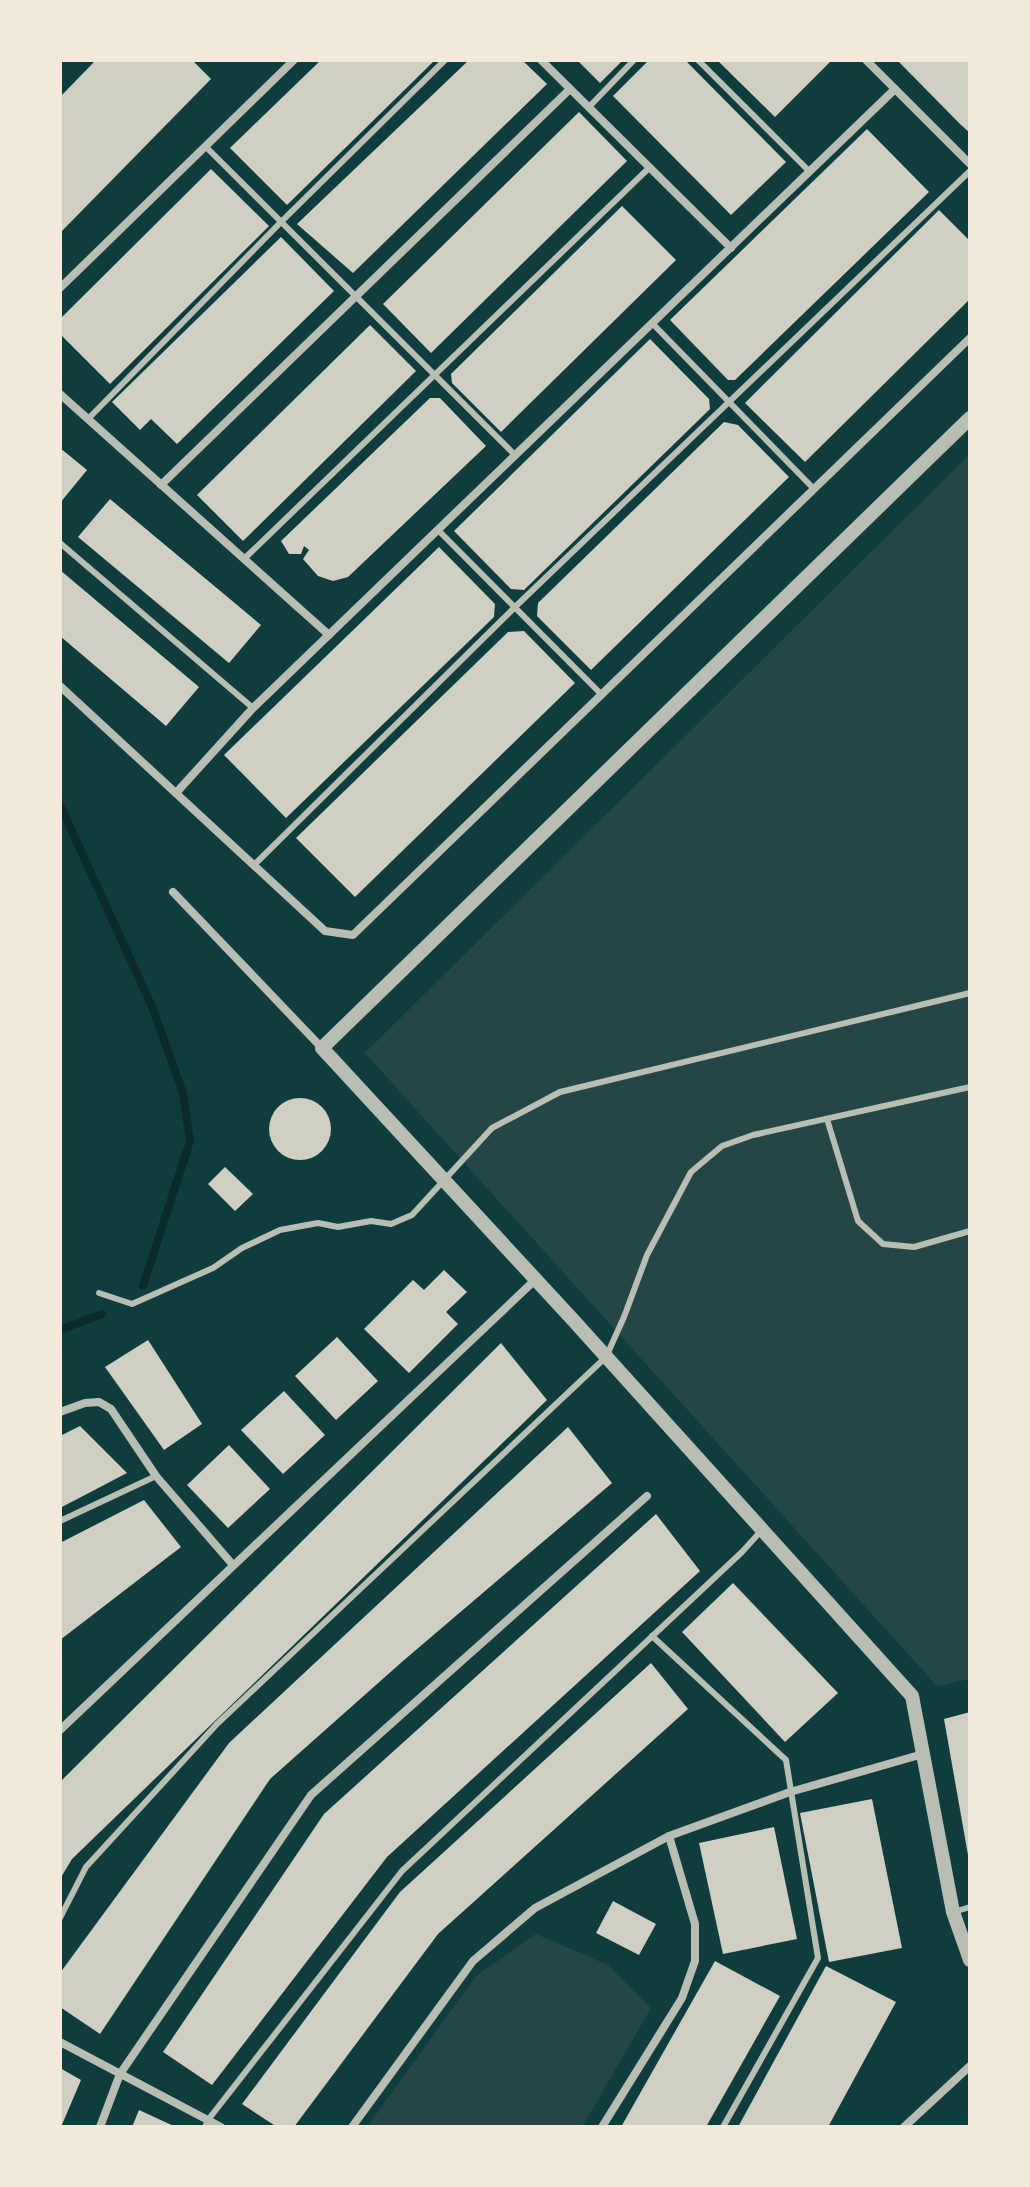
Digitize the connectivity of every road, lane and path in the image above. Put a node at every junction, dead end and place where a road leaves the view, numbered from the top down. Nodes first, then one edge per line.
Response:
1 (294, 60) edge
2 (445, 60) edge
3 (541, 60) edge
4 (634, 60) edge
5 (698, 60) edge
6 (866, 60) edge
7 (570, 89) junction
8 (895, 89) junction
9 (589, 107) junction
10 (206, 147) junction
11 (970, 164) edge
12 (650, 167) junction
13 (970, 171) edge
14 (810, 172) junction
15 (281, 222) junction
16 (731, 248) junction
17 (60, 288) edge
18 (356, 296) junction
19 (652, 323) junction
20 (970, 338) edge
21 (435, 375) junction
22 (60, 394) edge
23 (729, 401) junction
24 (970, 418) edge
25 (88, 419) junction
26 (515, 455) junction
27 (161, 485) junction
28 (814, 489) junction
29 (438, 530) junction
30 (60, 543) edge
31 (244, 559) junction
32 (515, 607) junction
33 (329, 635) junction
34 (60, 686) edge
35 (602, 695) junction
36 (253, 708) junction
37 (176, 793) junction
38 (254, 865) junction
39 (173, 892) dead end
40 (970, 993) edge
41 (322, 1048) junction
42 (970, 1087) edge
43 (827, 1119) junction
44 (446, 1181) junction
45 (970, 1231) edge
46 (535, 1280) junction
47 (99, 1293) dead end
48 (606, 1357) junction
49 (60, 1412) edge
50 (156, 1476) junction
51 (647, 1496) dead end
52 (60, 1521) edge
53 (761, 1531) junction
54 (233, 1565) junction
55 (652, 1636) junction
56 (60, 1730) edge
57 (923, 1754) junction
58 (790, 1792) junction
59 (669, 1836) junction
60 (970, 1907) edge
61 (953, 1912) junction
62 (60, 1918) edge
63 (970, 1960) edge
64 (60, 2042) edge
65 (970, 2066) edge
66 (120, 2074) junction
67 (207, 2124) edge
68 (100, 2127) edge
69 (221, 2127) edge
70 (352, 2127) edge
71 (602, 2127) edge
72 (723, 2127) edge
73 (904, 2127) edge

1 - 10 street
2 - 15 lane
3 - 7 street
4 - 9 lane
5 - 14 lane
6 - 8 street
7 - 9 street
7 - 18 street
8 - 11 street
8 - 14 street
9 - 12 street
10 - 15 lane
10 - 17 street
12 - 16 street
12 - 21 lane
13 - 23 lane
14 - 16 street
15 - 18 lane
15 - 25 lane
16 - 19 street
18 - 21 lane
18 - 27 street
19 - 23 lane
19 - 26 street
20 - 28 street
21 - 26 lane
21 - 31 lane
22 - 25 street
23 - 28 lane
23 - 32 lane
24 - 41 street
25 - 27 street
26 - 29 street
27 - 31 street
28 - 35 street
29 - 32 lane
29 - 33 street
30 - 36 lane
31 - 33 street
32 - 35 lane
32 - 38 lane
33 - 36 street
34 - 37 street
35 - 38 street
36 - 37 street
37 - 38 street
39 - 41 street
40 - 44 lane
41 - 44 street
42 - 43 lane
43 - 45 lane
43 - 48 lane
44 - 46 street
44 - 47 lane
46 - 48 street
46 - 54 street
48 - 53 street
48 - 62 lane
49 - 50 street
50 - 52 lane
50 - 54 street
51 - 66 street
53 - 55 lane
53 - 57 street
54 - 56 street
55 - 58 lane
55 - 67 lane
57 - 58 street
57 - 61 street
58 - 59 street
58 - 72 lane
59 - 70 street
59 - 71 street
60 - 61 lane
61 - 63 street
64 - 66 street
65 - 73 street
66 - 67 street
66 - 68 street
67 - 69 street

